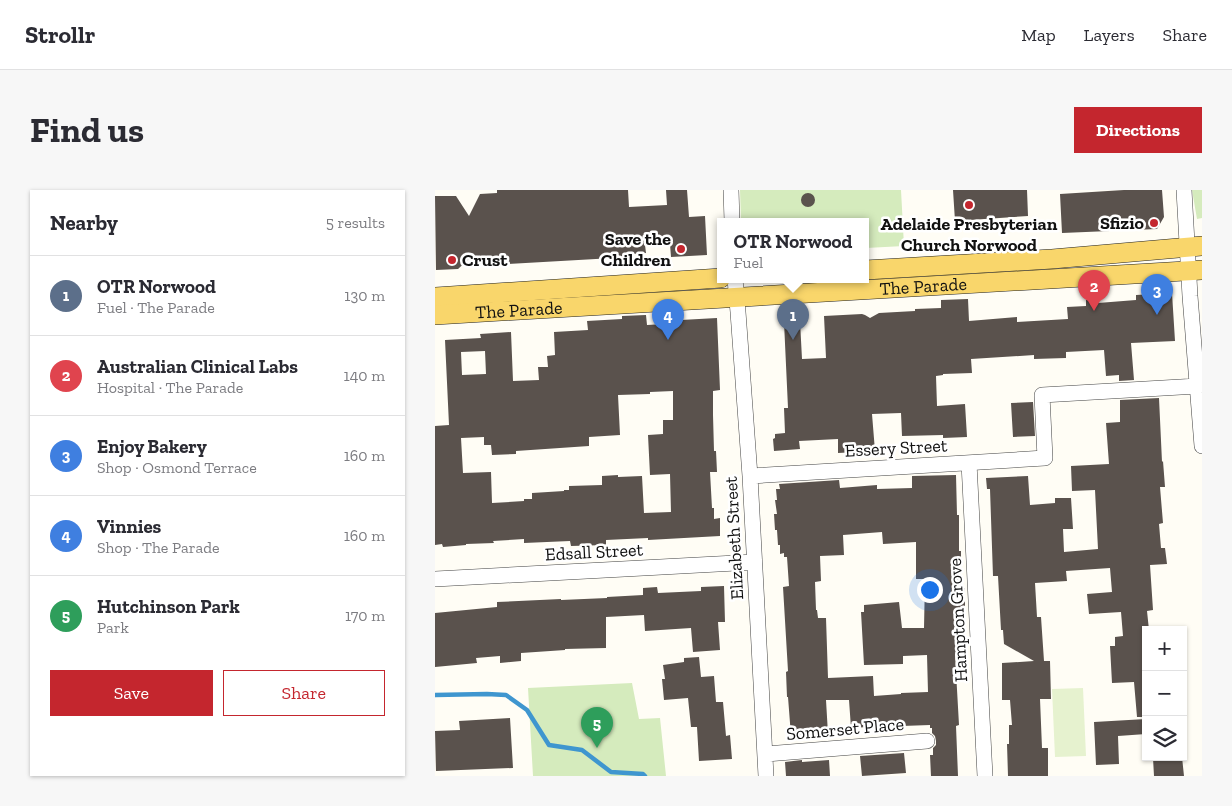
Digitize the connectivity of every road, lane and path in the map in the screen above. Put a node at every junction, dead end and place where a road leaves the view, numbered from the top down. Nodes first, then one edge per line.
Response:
1 (731, 190) edge
2 (1184, 190) edge
3 (732, 218) edge
4 (1195, 247) edge
5 (956, 265) junction
6 (869, 270) edge
7 (1196, 270) edge
8 (717, 278) edge
9 (735, 283) edge
10 (957, 284) junction
11 (504, 292) junction
12 (435, 296) edge
13 (736, 298) junction
14 (505, 311) junction
15 (435, 315) edge
16 (1198, 386) junction
17 (1202, 446) edge
18 (969, 463) junction
19 (750, 476) junction
20 (755, 562) junction
21 (435, 579) edge
22 (927, 741) dead end
23 (765, 754) junction
24 (767, 776) edge
25 (985, 776) edge

1 - 3 street
2 - 4 street
4 - 5 main road, The Parade
4 - 7 street
5 - 6 main road, The Parade
5 - 10 main road
7 - 10 main road, The Parade
7 - 16 street
8 - 11 main road, The Parade
9 - 13 street, Elizabeth Street
10 - 13 main road, The Parade
11 - 12 main road, The Parade
11 - 14 main road
13 - 14 main road, The Parade
13 - 19 street, Elizabeth Street
14 - 15 main road, The Parade
16 - 17 street
16 - 18 street, Essery Street
18 - 19 street, Essery Street
18 - 25 street, Hampton Grove
19 - 20 street, Elizabeth Street
20 - 21 street, Edsall Street
20 - 23 street, Elizabeth Street
22 - 23 street, Somerset Place
23 - 24 street, Elizabeth Street

